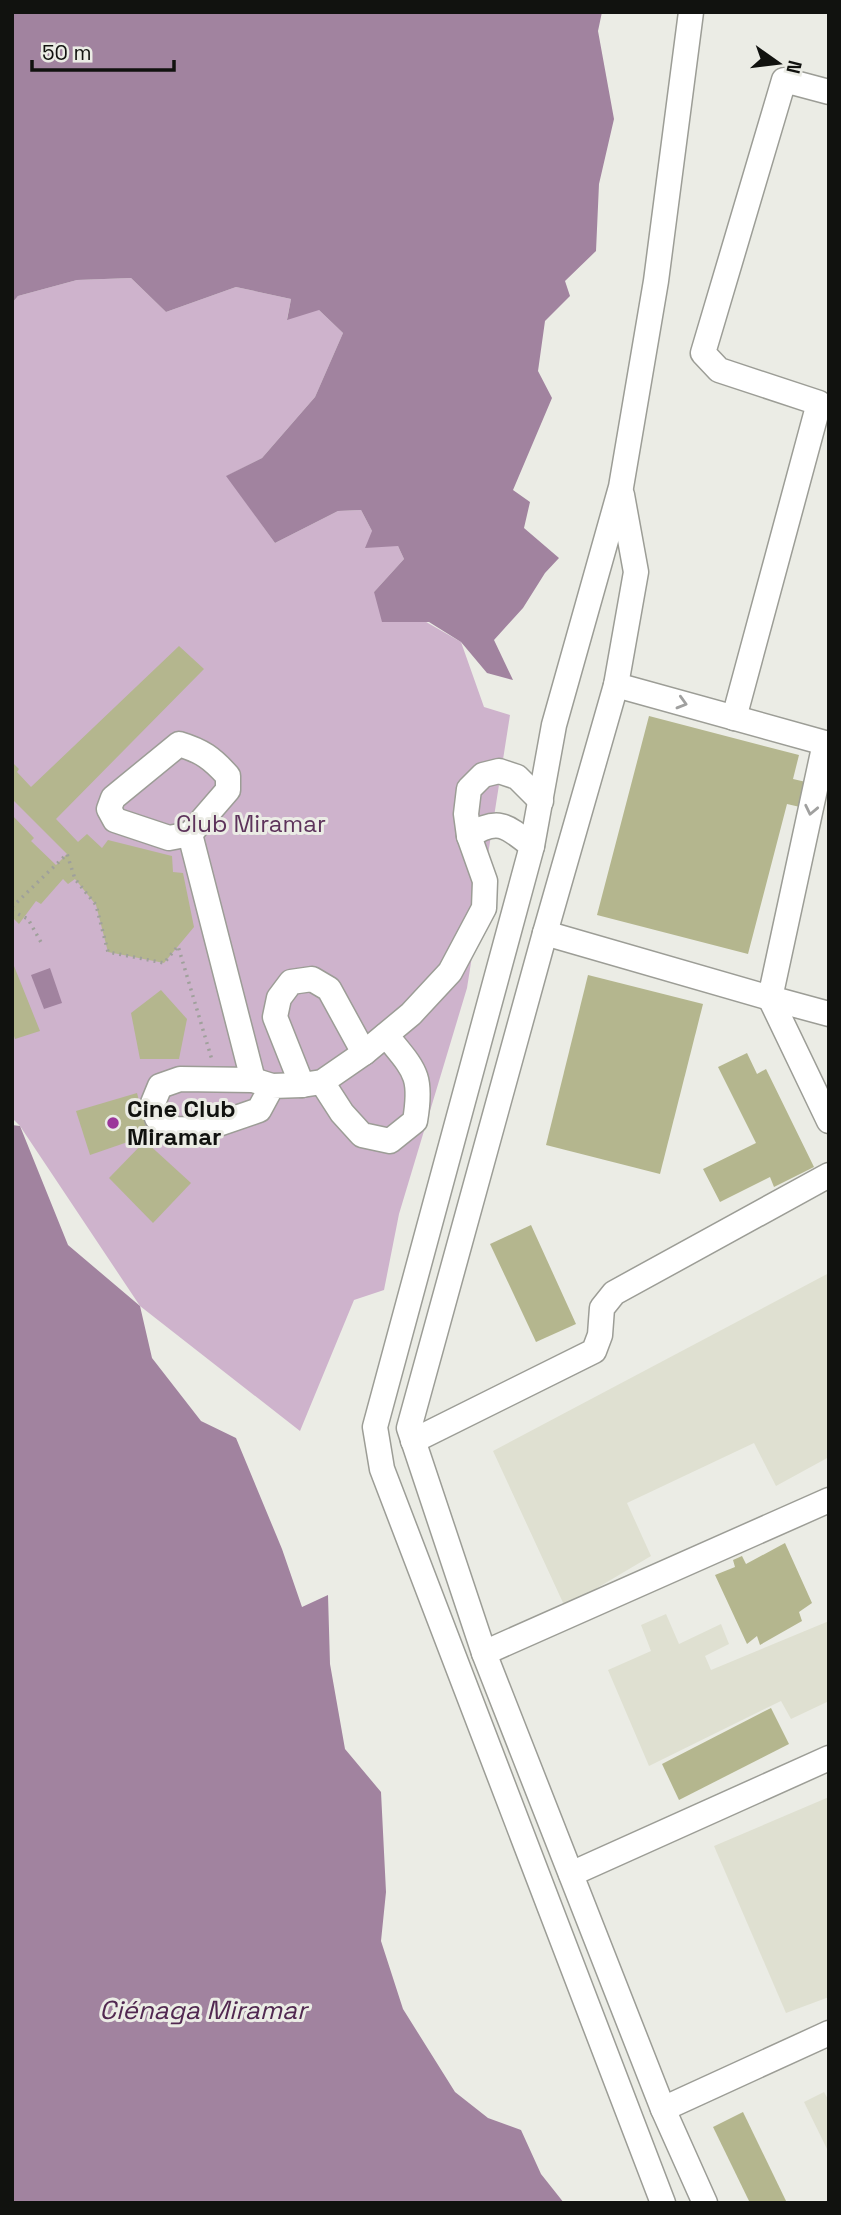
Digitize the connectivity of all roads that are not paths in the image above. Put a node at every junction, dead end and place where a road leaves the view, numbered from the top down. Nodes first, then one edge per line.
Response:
1 (691, 12) edge
2 (829, 92) edge
3 (824, 404) edge
4 (621, 487) junction
5 (616, 685) junction
6 (734, 718) junction
7 (541, 801) junction
8 (190, 834) junction
9 (469, 836) junction
10 (532, 846) junction
11 (545, 933) junction
12 (770, 998) junction
13 (829, 1013) edge
14 (387, 1035) junction
15 (364, 1053) junction
16 (312, 1084) junction
17 (829, 1121) edge
18 (829, 1175) edge
19 (413, 1441) junction
20 (829, 1500) edge
21 (484, 1653) junction
22 (829, 1758) edge
23 (571, 1874) junction
24 (829, 2033) edge
25 (663, 2109) junction
26 (663, 2203) edge
27 (705, 2203) edge

1 - 4 street
2 - 3 street
3 - 6 street
4 - 5 street
4 - 7 street
5 -> 6 street
5 - 11 street
6 -> 12 street
7 - 9 street
7 - 10 street
8 - 8 street
8 - 16 street
9 - 10 street
9 - 14 street
10 - 26 street
11 - 12 street
11 - 19 street
12 - 13 street
12 - 17 street
14 - 15 street
14 - 16 street
15 - 16 street
15 - 16 street
18 - 19 street
19 - 21 street
20 - 21 street
21 - 23 street
22 - 23 street
23 - 25 street
24 - 25 street
25 - 27 street

